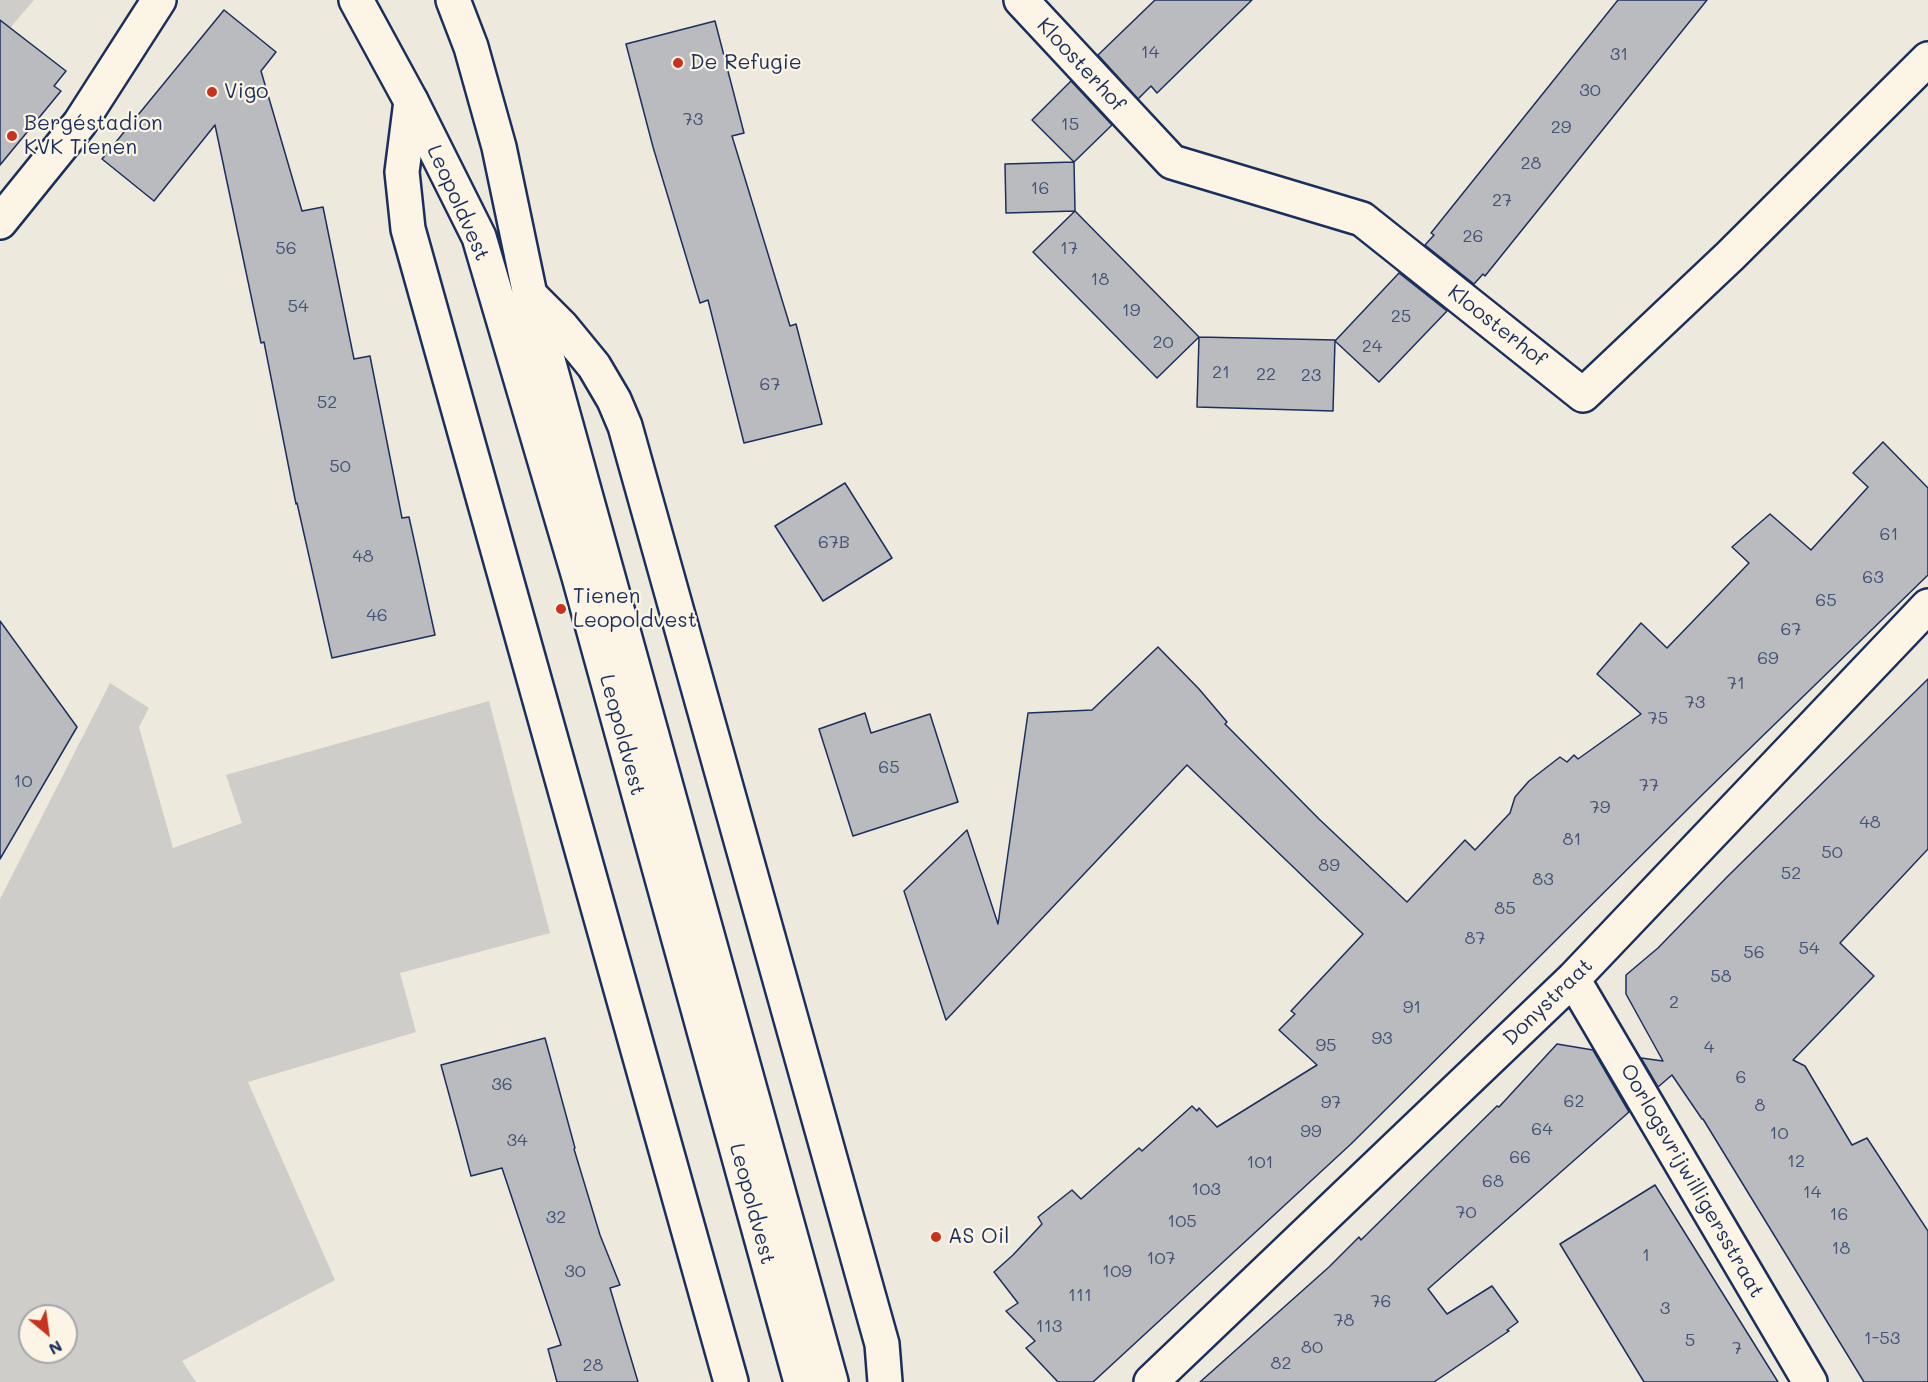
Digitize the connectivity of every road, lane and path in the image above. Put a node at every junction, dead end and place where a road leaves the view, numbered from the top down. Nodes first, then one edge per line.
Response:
1 (159, 0) edge
2 (356, 0) edge
3 (453, 0) edge
4 (1022, 0) edge
5 (1928, 59) edge
6 (411, 101) junction
7 (0, 222) edge
8 (530, 295) junction
9 (1928, 606) edge
10 (1573, 979) junction
11 (731, 1382) edge
12 (801, 1382) edge
13 (831, 1382) edge
14 (885, 1382) edge
15 (1151, 1382) edge
16 (1810, 1382) edge

1 - 7 street
2 - 6 street, Leopoldvest
3 - 8 street, Leopoldvest
4 - 5 street, Kloosterhof
6 - 11 street, Leopoldvest
6 - 12 street, Leopoldvest
8 - 13 street, Leopoldvest
8 - 14 street
9 - 10 street, Donystraat
10 - 15 street, Donystraat
10 - 16 street, Oorlogsvrijwilligersstraat

